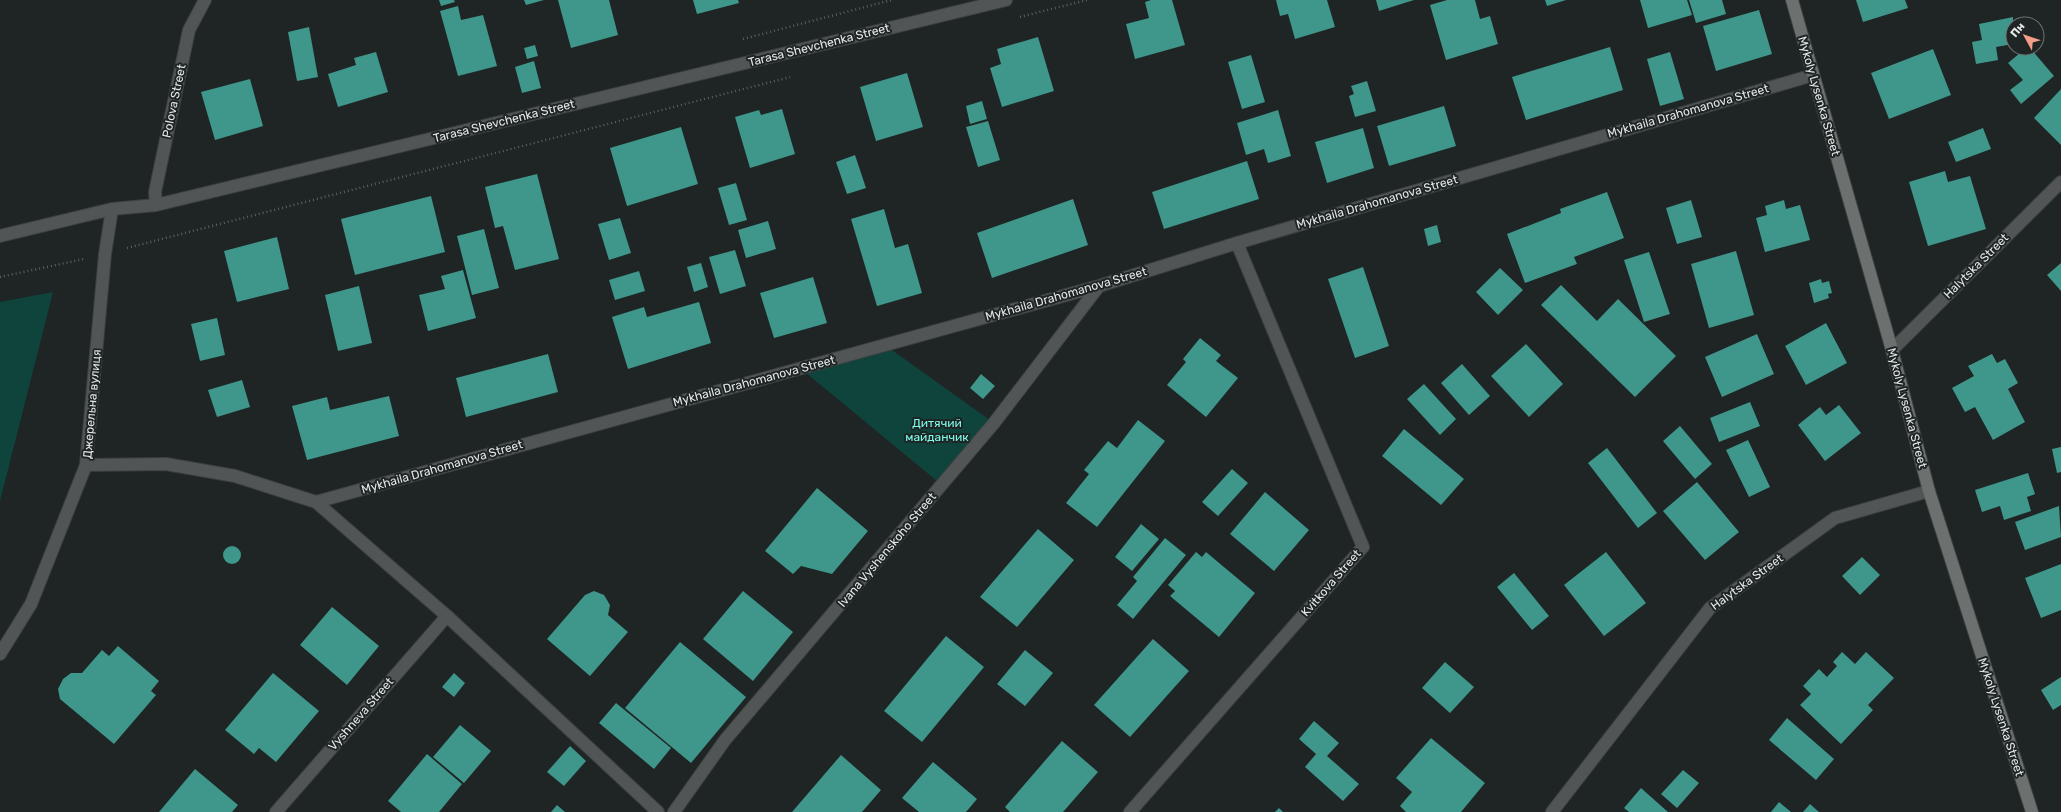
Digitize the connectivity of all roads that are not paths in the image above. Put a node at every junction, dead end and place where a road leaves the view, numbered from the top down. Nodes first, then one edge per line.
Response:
1 (205, 0) edge
2 (1006, 0) edge
3 (1792, 0) edge
4 (1813, 75) junction
5 (2061, 182) edge
6 (156, 205) junction
7 (112, 208) junction
8 (0, 236) edge
9 (1237, 243) junction
10 (1099, 286) junction
11 (1892, 350) junction
12 (86, 465) junction
13 (1929, 491) junction
14 (316, 502) junction
15 (446, 616) junction
16 (0, 654) edge
17 (276, 812) edge
18 (658, 812) edge
19 (674, 812) edge
20 (1130, 812) edge
21 (1552, 812) edge
22 (2032, 812) edge

1 - 6 street, Polova Street
2 - 6 street, Tarasa Shevchenka Street
3 - 4 street, Mykoly Lysenka Street
4 - 9 street, Mykhaila Drahomanova Street
4 - 11 street, Mykoly Lysenka Street
5 - 11 street, Halytska Street
6 - 7 street, Tarasa Shevchenka Street
7 - 8 street, Tarasa Shevchenka Street
7 - 12 street, Джерельна вулиця
9 - 10 street, Mykhaila Drahomanova Street
9 - 20 street, Kvitkova Street
10 - 14 street, Mykhaila Drahomanova Street
10 - 19 street, Ivana Vyshenskoho Street
11 - 13 street, Mykoly Lysenka Street
12 - 14 street
12 - 16 street, Джерельна вулиця
13 - 21 street, Halytska Street
13 - 22 street, Mykoly Lysenka Street
14 - 15 street
15 - 17 street, Vyshneva Street
15 - 18 street

